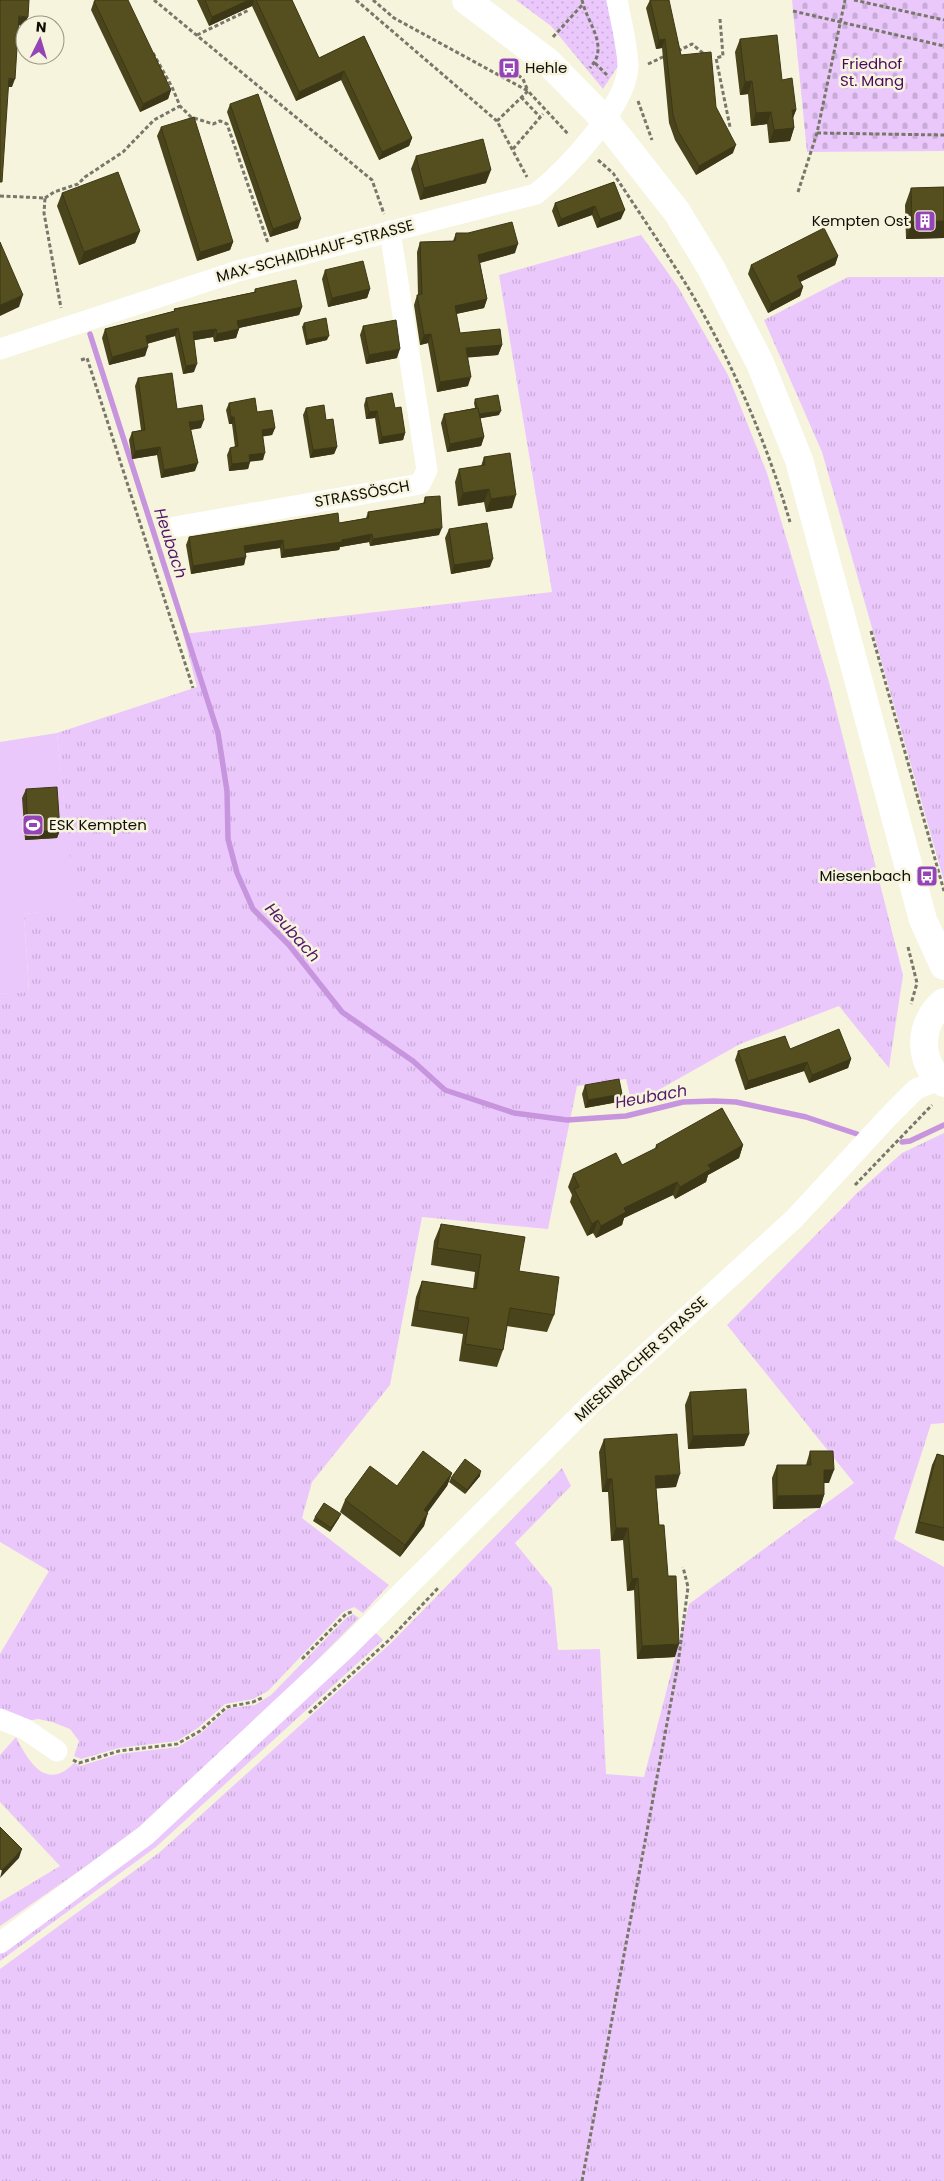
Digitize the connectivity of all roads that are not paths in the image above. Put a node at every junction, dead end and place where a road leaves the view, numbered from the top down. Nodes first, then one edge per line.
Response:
1 (466, 0) edge
2 (617, 0) edge
3 (598, 113) junction
4 (390, 231) junction
5 (0, 349) edge
6 (169, 528) dead end
7 (944, 966) edge
8 (944, 1002) edge
9 (933, 1089) edge
10 (0, 1719) edge
11 (57, 1751) road end
12 (0, 1943) edge

1 - 3 main road
2 - 3 street, MAX-SCHAIDHAUF-STRASSE
3 - 4 street, MAX-SCHAIDHAUF-STRASSE
3 - 7 main road
4 - 5 street, MAX-SCHAIDHAUF-STRASSE
4 - 6 street, STRASSÖSCH
8 - 9 main road
9 - 12 street, MIESENBACHER STRASSE
10 - 11 street

